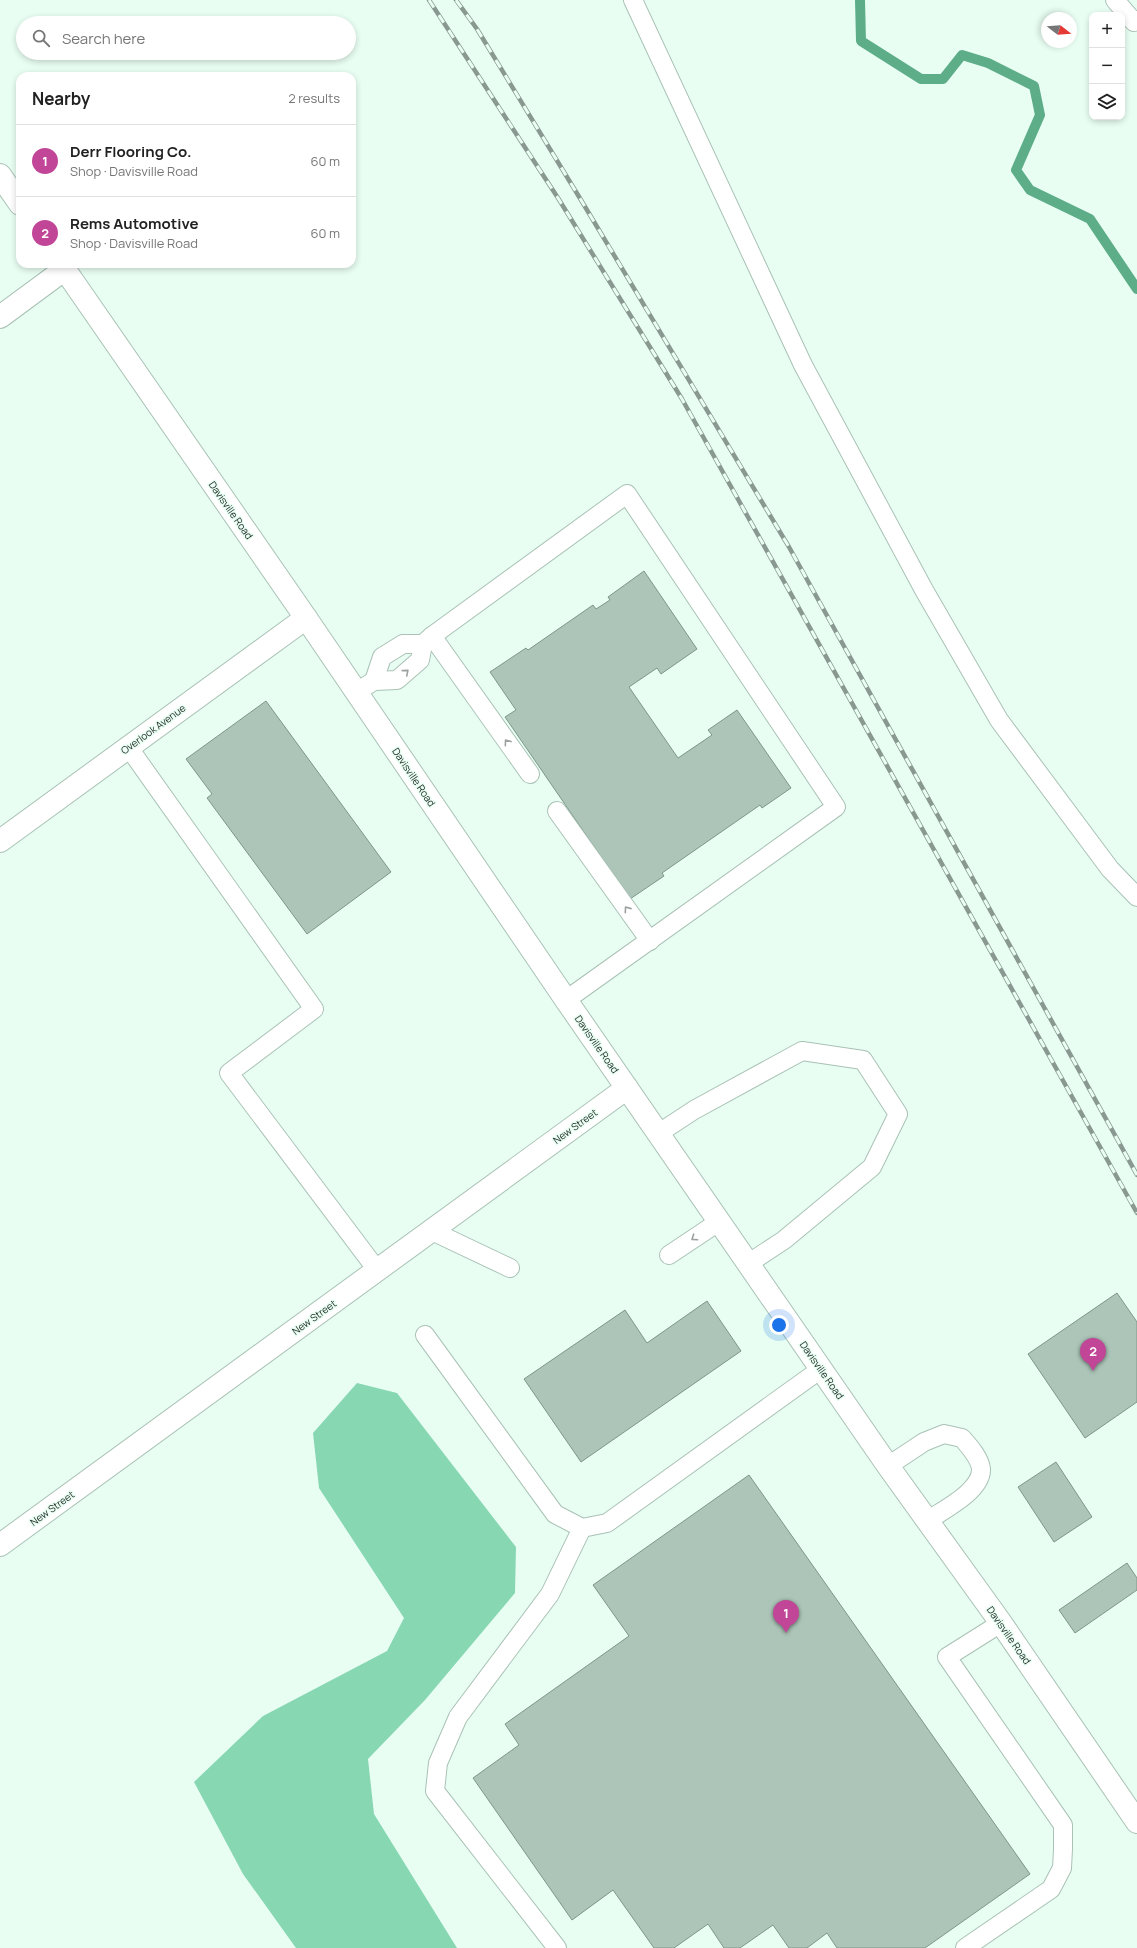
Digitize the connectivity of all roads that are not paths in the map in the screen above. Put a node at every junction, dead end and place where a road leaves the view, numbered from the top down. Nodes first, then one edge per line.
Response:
1 (633, 0) edge
2 (1115, 0) edge
3 (1137, 20) edge
4 (0, 175) edge
5 (16, 198) edge
6 (62, 268) edge
7 (64, 268) edge
8 (0, 317) edge
9 (306, 618) junction
10 (427, 640) junction
11 (365, 686) junction
12 (128, 748) junction
13 (530, 774) dead end
14 (557, 811) dead end
15 (0, 841) edge
16 (1137, 897) edge
17 (650, 941) junction
18 (566, 1000) junction
19 (627, 1088) junction
20 (659, 1133) junction
21 (720, 1221) junction
22 (432, 1231) junction
23 (669, 1255) dead end
24 (749, 1263) junction
25 (510, 1268) dead end
26 (377, 1270) junction
27 (425, 1335) dead end
28 (821, 1369) junction
29 (888, 1466) junction
30 (927, 1521) junction
31 (582, 1528) junction
32 (0, 1546) edge
33 (1000, 1623) junction
34 (1137, 1822) edge
35 (557, 1948) edge
36 (965, 1948) edge

1 - 16 lane
2 - 3 lane
4 - 5 street
6 - 8 street
7 - 9 street, Davisville Road
9 - 11 street, Davisville Road
9 - 12 street, Overlook Avenue
10 - 11 lane
11 -> 10 lane
13 -> 10 lane
10 - 17 lane
11 - 18 street, Davisville Road
12 - 15 street, Overlook Avenue
12 - 26 lane
17 -> 14 lane
17 - 18 lane
18 - 19 street, Davisville Road
19 - 20 street, Davisville Road
19 - 22 street, New Street
20 - 21 street, Davisville Road
20 - 24 lane
21 -> 23 lane
21 - 24 street, Davisville Road
22 - 25 lane
22 - 26 street, New Street
24 - 28 street, Davisville Road
26 - 32 street, New Street
27 - 31 lane
28 - 29 street, Davisville Road
28 - 31 lane
29 - 30 street, Davisville Road
29 - 30 lane
30 - 33 street, Davisville Road
31 - 35 lane
33 - 34 street, Davisville Road
33 - 36 lane

